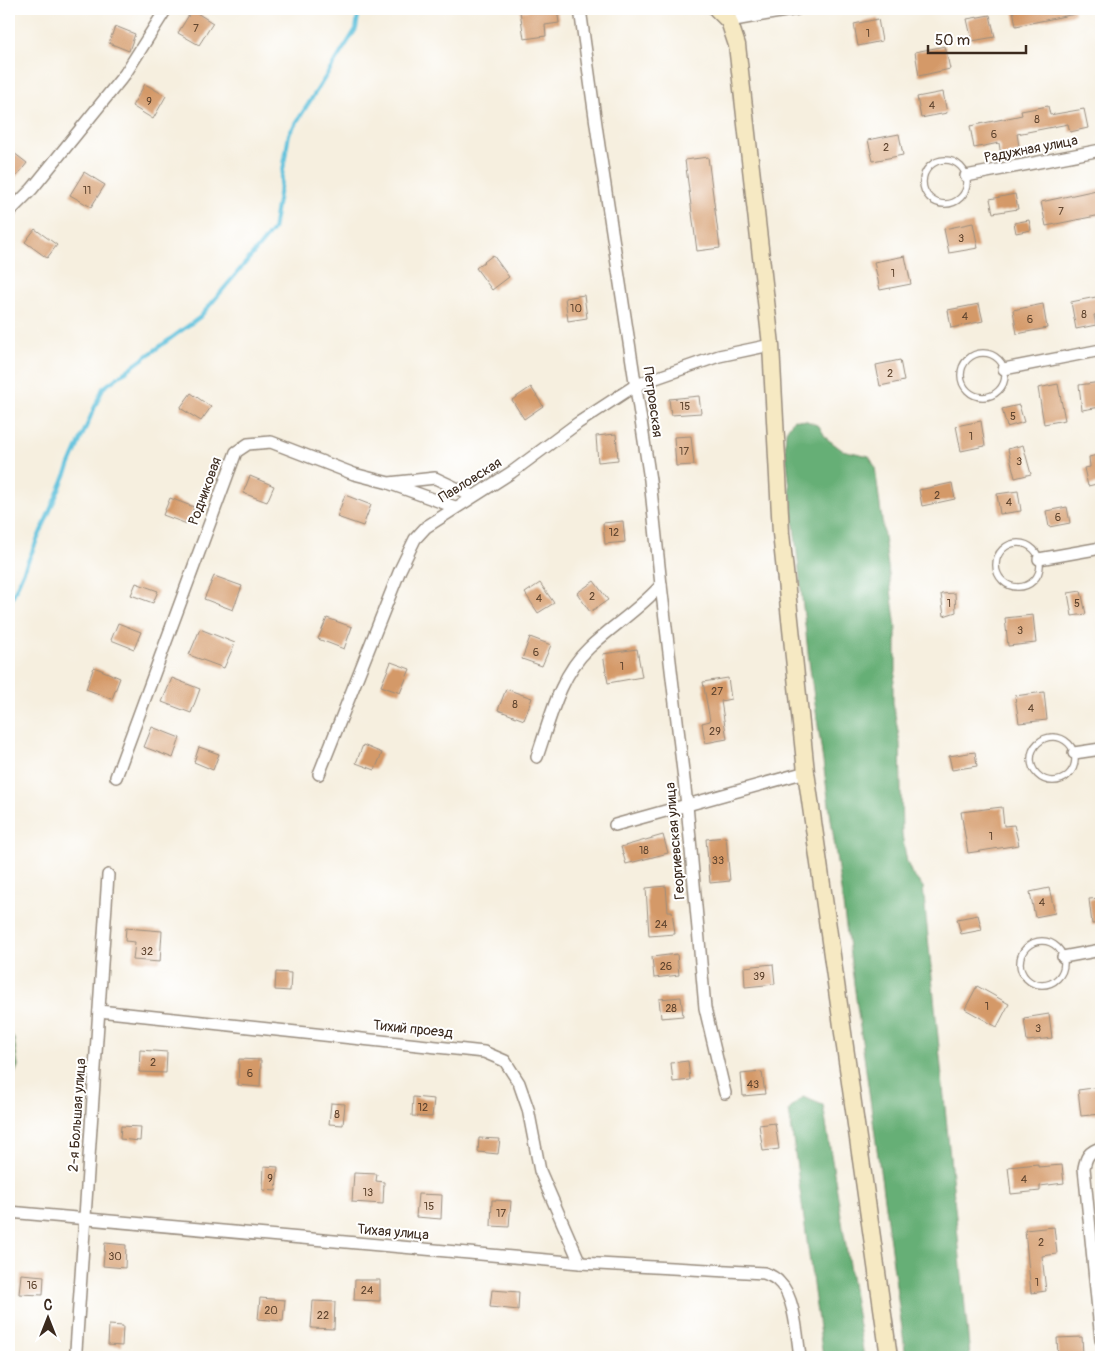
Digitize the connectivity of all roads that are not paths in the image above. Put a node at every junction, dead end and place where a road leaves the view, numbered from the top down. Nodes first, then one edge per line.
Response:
1 (166, 9) edge
2 (580, 9) edge
3 (717, 9) edge
4 (796, 9) edge
5 (729, 21) junction
6 (1101, 150) edge
7 (966, 176) junction
8 (9, 212) edge
9 (771, 346) junction
10 (1101, 350) edge
11 (1004, 368) junction
12 (636, 386) junction
13 (389, 483) junction
14 (472, 496) junction
15 (455, 507) junction
16 (1101, 548) edge
17 (1039, 559) junction
18 (661, 585) junction
19 (1101, 749) edge
20 (1074, 753) junction
21 (537, 757) dead end
22 (806, 772) junction
23 (318, 774) dead end
24 (116, 777) dead end
25 (687, 805) junction
26 (615, 826) dead end
27 (108, 876) dead end
28 (1101, 950) edge
29 (1063, 957) junction
30 (99, 1010) junction
31 (726, 1093) dead end
32 (1101, 1148) edge
33 (9, 1212) edge
34 (85, 1220) junction
35 (580, 1264) junction
36 (1101, 1340) edge
37 (77, 1357) edge
38 (800, 1357) edge
39 (889, 1357) edge

1 - 8 street
2 - 12 street, Петровская
3 - 5 street
4 - 5 street
5 - 9 street
6 - 7 street, Радужная улица
7 - 7 lane
9 - 12 street, Павловская
9 - 22 street
10 - 11 street
11 - 11 lane
12 - 14 street, Павловская
12 - 18 street, Петровская
13 - 14 street, Родниковая
13 - 15 street
13 - 24 street, Родниковая
14 - 15 street, Павловская
15 - 23 street, Павловская
16 - 17 street
17 - 17 lane
18 - 21 street
18 - 25 street, Георгиевская улица
19 - 20 street
20 - 20 lane
22 - 25 street
22 - 39 street
25 - 26 street
25 - 31 street, Георгиевская улица
27 - 30 street, 2-я Большая улица
28 - 29 street
29 - 29 lane
30 - 34 street, 2-я Большая улица
30 - 35 street, Тихий проезд
32 - 36 street
33 - 34 street, Тихая улица
34 - 35 street, Тихая улица
34 - 37 street, 2-я Большая улица
35 - 38 street, Тихая улица

